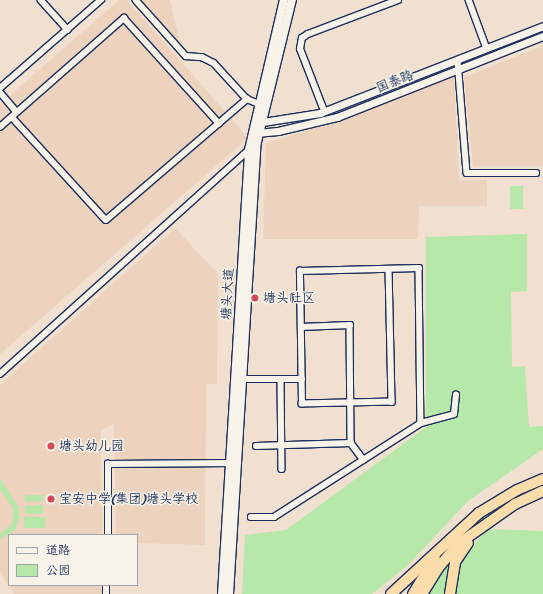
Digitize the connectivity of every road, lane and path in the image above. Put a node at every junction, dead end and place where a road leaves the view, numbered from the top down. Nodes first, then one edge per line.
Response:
1 (41, 0) edge
2 (101, 0) edge
3 (136, 0) edge
4 (284, 0) edge
5 (292, 0) edge
6 (398, 0) edge
7 (469, 0) edge
8 (543, 26) edge
9 (68, 30) junction
10 (543, 36) edge
11 (487, 49) junction
12 (458, 61) junction
13 (458, 70) junction
14 (0, 88) edge
15 (0, 92) edge
16 (246, 99) junction
17 (262, 105) junction
18 (324, 111) junction
19 (14, 114) junction
20 (219, 122) junction
21 (257, 123) junction
22 (0, 127) edge
23 (255, 133) junction
24 (257, 142) junction
25 (249, 150) junction
26 (536, 173) dead end
27 (389, 269) junction
28 (301, 327) junction
29 (0, 374) edge
30 (302, 378) junction
31 (281, 379) junction
32 (238, 380) junction
33 (456, 395) dead end
34 (350, 403) junction
35 (422, 423) junction
36 (351, 443) junction
37 (282, 445) junction
38 (256, 446) dead end
39 (364, 460) junction
40 (233, 463) junction
41 (282, 470) dead end
42 (543, 479) edge
43 (543, 491) edge
44 (251, 517) dead end
45 (487, 522) junction
46 (108, 534) edge
47 (445, 543) junction
48 (222, 594) edge
49 (229, 594) edge
50 (391, 594) edge
51 (413, 594) edge
52 (422, 594) edge
53 (450, 594) edge

1 - 9 street
2 - 9 street
3 - 16 street
4 - 17 main road, 塘头大道
5 - 17 main road, 塘头大道
6 - 18 street
7 - 11 street
8 - 11 street, 国泰路
9 - 14 street
10 - 13 street, 国泰路
11 - 12 street, 国泰路
12 - 13 street
12 - 18 street, 国泰路
13 - 23 street, 国泰路
13 - 26 street
15 - 19 street
16 - 17 street
16 - 20 street
17 - 21 main road, 塘头大道
18 - 21 street, 国泰路
19 - 20 street
19 - 20 street
19 - 22 street
21 - 23 main road, 塘头大道
23 - 24 main road, 塘头大道
23 - 25 main road, 塘头大道
24 - 25 street
24 - 32 main road, 塘头大道
25 - 29 street
25 - 32 main road, 塘头大道
27 - 28 street
27 - 34 street
27 - 35 street
28 - 30 street
28 - 34 street
30 - 31 street
30 - 34 street
31 - 32 street
31 - 37 street
32 - 40 main road, 塘头大道
33 - 35 street
34 - 36 street
35 - 39 street
36 - 37 street
36 - 39 street
37 - 38 street
37 - 41 street
39 - 44 street
40 - 46 street
40 - 48 main road, 塘头大道
40 - 49 main road, 塘头大道
42 - 47 highway
43 - 45 highway
45 - 52 highway
45 - 53 highway
47 - 50 highway
47 - 51 highway

